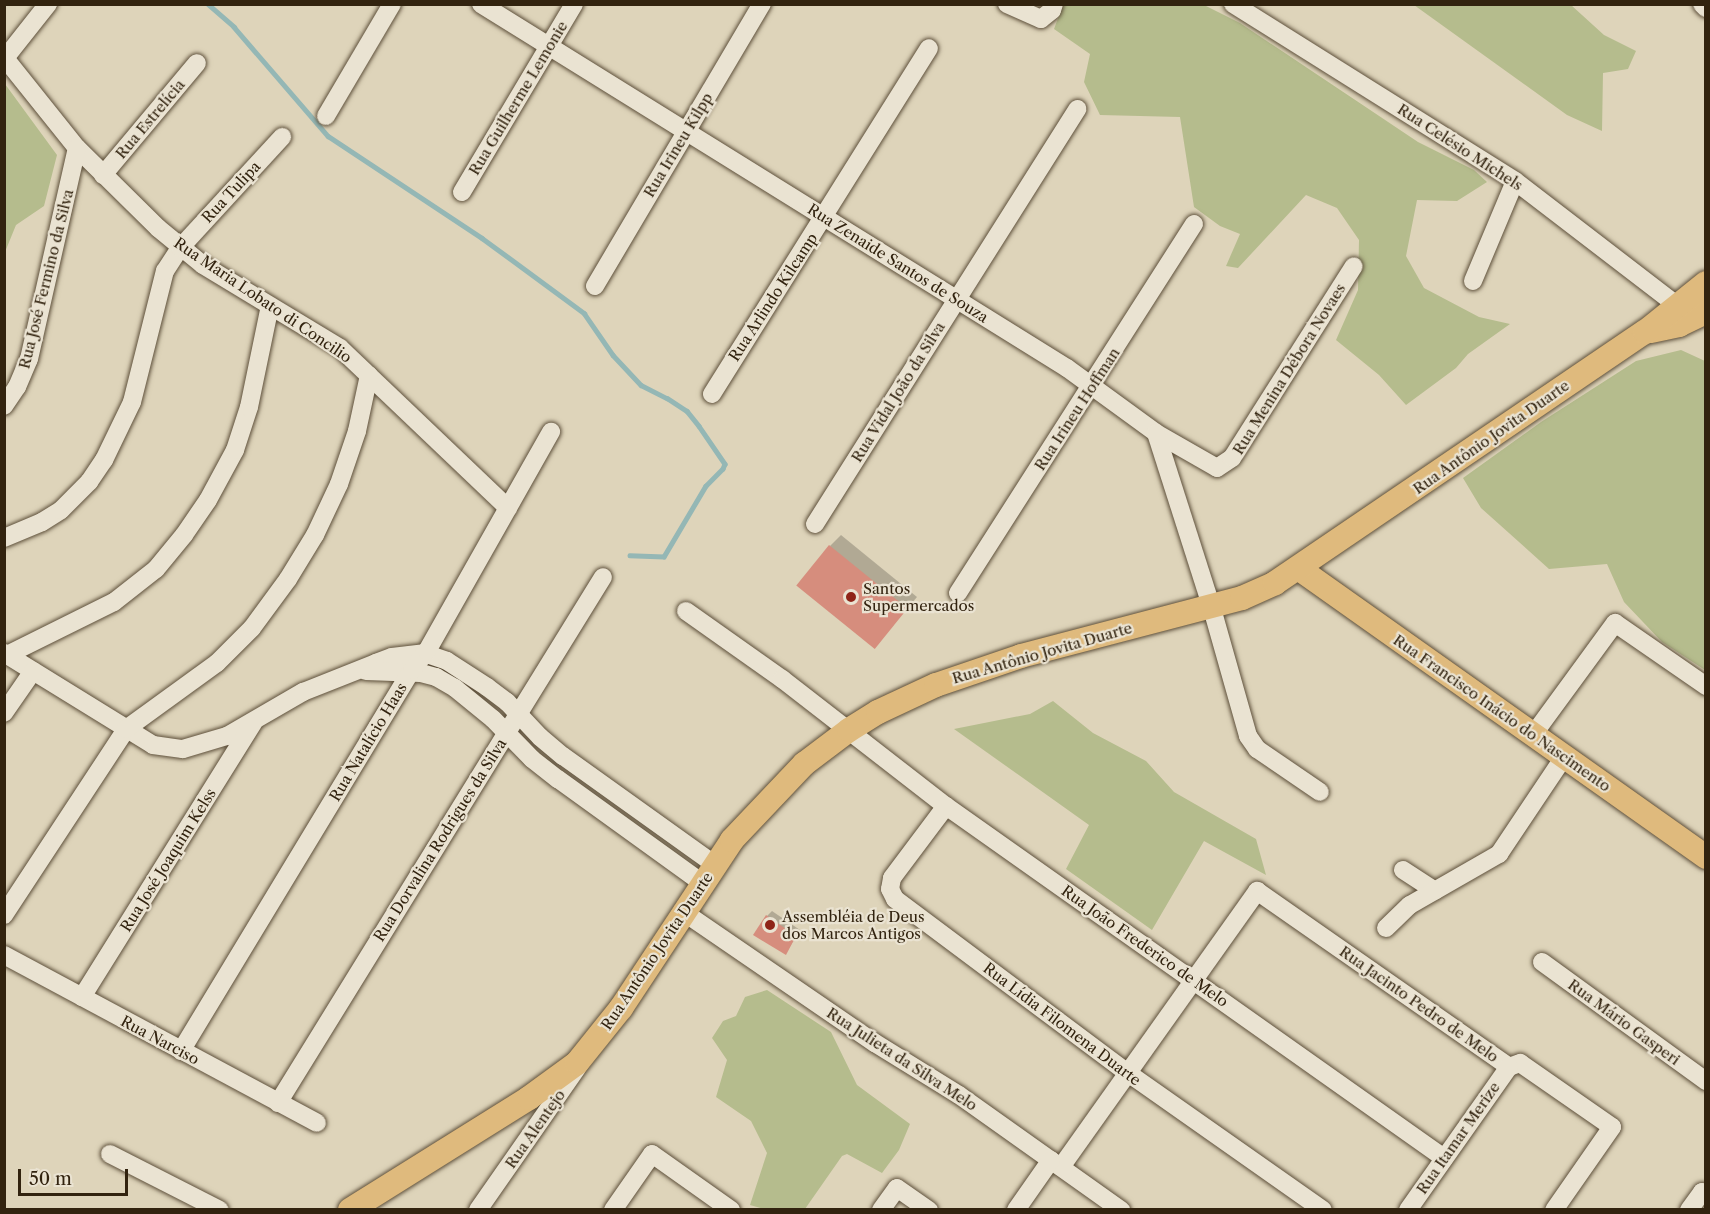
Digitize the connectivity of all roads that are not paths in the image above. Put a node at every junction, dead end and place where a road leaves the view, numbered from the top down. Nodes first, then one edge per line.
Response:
1 (48, 4) edge
2 (392, 4) edge
3 (481, 4) edge
4 (574, 4) edge
5 (762, 4) edge
6 (1006, 4) edge
7 (1054, 4) edge
8 (1233, 4) edge
9 (1702, 4) edge
10 (1706, 8) edge
11 (548, 46) junction
12 (929, 48) dead end
13 (5, 56) edge
14 (197, 63) dead end
15 (1077, 109) dead end
16 (326, 116) dead end
17 (687, 131) junction
18 (282, 137) dead end
19 (77, 148) junction
20 (103, 175) junction
21 (1515, 182) junction
22 (462, 192) dead end
23 (825, 217) junction
24 (1194, 224) dead end
25 (180, 248) junction
26 (1354, 266) dead end
27 (1473, 280) dead end
28 (1705, 285) edge
29 (595, 286) dead end
30 (957, 300) junction
31 (270, 306) junction
32 (1678, 306) junction
33 (1706, 312) edge
34 (1646, 332) junction
35 (369, 375) junction
36 (1093, 385) junction
37 (712, 394) dead end
38 (4, 406) edge
39 (551, 432) dead end
40 (1156, 433) junction
41 (508, 508) junction
42 (815, 524) dead end
43 (4, 538) edge
44 (1298, 568) junction
45 (603, 577) dead end
46 (958, 593) dead end
47 (1212, 605) junction
48 (686, 611) dead end
49 (425, 653) junction
50 (6, 654) edge
51 (358, 670) junction
52 (33, 671) junction
53 (411, 672) junction
54 (1706, 687) edge
55 (4, 713) edge
56 (518, 714) junction
57 (254, 722) junction
58 (126, 729) junction
59 (849, 730) junction
60 (506, 734) junction
61 (1533, 735) junction
62 (1564, 757) junction
63 (1320, 792) dead end
64 (946, 806) junction
65 (1706, 857) edge
66 (1402, 870) dead end
67 (708, 874) junction
68 (1435, 891) junction
69 (682, 911) junction
70 (4, 915) edge
71 (1386, 928) dead end
72 (4, 955) edge
73 (1542, 962) dead end
74 (1193, 981) junction
75 (82, 997) junction
76 (591, 1048) junction
77 (181, 1051) junction
78 (1509, 1067) junction
79 (1128, 1073) junction
80 (1706, 1081) edge
81 (278, 1103) junction
82 (505, 1112) junction
83 (317, 1123) dead end
84 (532, 1133) junction
85 (110, 1154) dead end
86 (1444, 1158) junction
87 (1056, 1163) junction
88 (1704, 1193) edge
89 (220, 1209) edge
90 (350, 1209) edge
91 (478, 1209) edge
92 (613, 1209) edge
93 (731, 1209) edge
94 (881, 1209) edge
95 (929, 1209) edge
96 (1016, 1209) edge
97 (1121, 1209) edge
98 (1323, 1209) edge
99 (1408, 1209) edge
100 (1554, 1209) edge
101 (1689, 1209) edge

1 - 13 street
2 - 16 street
3 - 11 street, Rua Zenaide Santos de Souza
4 - 11 street, Rua Guilherme Lemonie
5 - 17 street, Rua Irineu Kilpp
6 - 7 street
8 - 21 street, Rua Celésio Michels
9 - 10 street
11 - 17 street, Rua Zenaide Santos de Souza
11 - 22 street, Rua Guilherme Lemonie
12 - 23 street, Rua Arlindo Kilcamp
13 - 19 street, Rua Maria Lobato di Concilio
14 - 20 street, Rua Estrelícia
15 - 30 street, Rua Vidal João da Silva
17 - 23 street, Rua Zenaide Santos de Souza
17 - 29 street, Rua Irineu Kilpp
18 - 25 street, Rua Tulipa
19 - 20 street, Rua Maria Lobato di Concilio
19 - 38 street, Rua José Fermino da Silva
20 - 25 street, Rua Maria Lobato di Concilio
21 - 27 street
21 - 32 street, Rua Celésio Michels
23 - 30 street, Rua Zenaide Santos de Souza
23 - 37 street, Rua Arlindo Kilcamp
24 - 36 street, Rua Irineu Hoffman
25 - 31 street, Rua Maria Lobato di Concilio
25 - 43 street, Rua Tulipa
26 - 40 street, Rua Menina Débora Novaes
28 - 32 main road, Rua Antônio Jovita Duarte
30 - 36 street, Rua Zenaide Santos de Souza
30 - 42 street, Rua Vidal João da Silva
31 - 35 street, Rua Maria Lobato di Concilio
31 - 50 street
32 - 34 main road, Rua Antônio Jovita Duarte
33 - 34 main road
34 - 44 main road, Rua Antônio Jovita Duarte
35 - 41 street, Rua Maria Lobato di Concilio
35 - 58 street
36 - 40 street, Rua Zenaide Santos de Souza
36 - 46 street, Rua Irineu Hoffman
39 - 41 street, Rua Natalício Haas
40 - 47 street
41 - 49 street, Rua Natalício Haas
44 - 47 main road, Rua Antônio Jovita Duarte
44 - 61 main road, Rua Francisco Inácio do Nascimento
45 - 56 street, Rua Dorvalina Rodrigues da Silva
47 - 59 main road, Rua Antônio Jovita Duarte
47 - 63 street
48 - 59 street, Rua João Frederico de Melo
49 - 51 street
49 - 53 street, Rua Natalício Haas
49 - 56 street
50 - 52 street
51 - 53 street
51 - 57 street
52 - 55 street
52 - 58 street
53 - 60 street
53 - 77 street, Rua Natalício Haas
54 - 61 street
56 - 60 street, Rua Dorvalina Rodrigues da Silva
56 - 67 street
57 - 58 street
57 - 75 street, Rua José Joaquim Kelss
58 - 70 street
59 - 64 street, Rua João Frederico de Melo
59 - 67 main road, Rua Antônio Jovita Duarte
60 - 67 street
60 - 81 street, Rua Dorvalina Rodrigues da Silva
61 - 62 main road, Rua Francisco Inácio do Nascimento
62 - 65 main road, Rua Francisco Inácio do Nascimento
62 - 68 street
64 - 74 street, Rua João Frederico de Melo
64 - 79 street, Rua Lídia Filomena Duarte
66 - 68 street
67 - 69 main road, Rua Antônio Jovita Duarte
68 - 71 street
69 - 76 main road, Rua Antônio Jovita Duarte
69 - 87 street, Rua Julieta da Silva Melo
72 - 75 street, Rua Narciso
73 - 80 street, Rua Mário Gasperi
74 - 78 street, Rua Jacinto Pedro de Melo
74 - 79 street
74 - 86 street, Rua João Frederico de Melo
75 - 77 street, Rua Narciso
76 - 82 main road, Rua Antônio Jovita Duarte
76 - 84 street, Rua Alentejo
77 - 81 street, Rua Narciso
78 - 86 street, Rua Itamar Merize
78 - 100 street, Rua Jacinto Pedro de Melo
79 - 87 street
79 - 98 street, Rua Lídia Filomena Duarte
81 - 83 street, Rua Narciso
82 - 84 street
82 - 90 main road, Rua Antônio Jovita Duarte
84 - 91 street, Rua Alentejo
85 - 89 street
86 - 99 street, Rua Itamar Merize
87 - 96 street
87 - 97 street, Rua Julieta da Silva Melo
88 - 101 street
92 - 93 street
94 - 95 street

